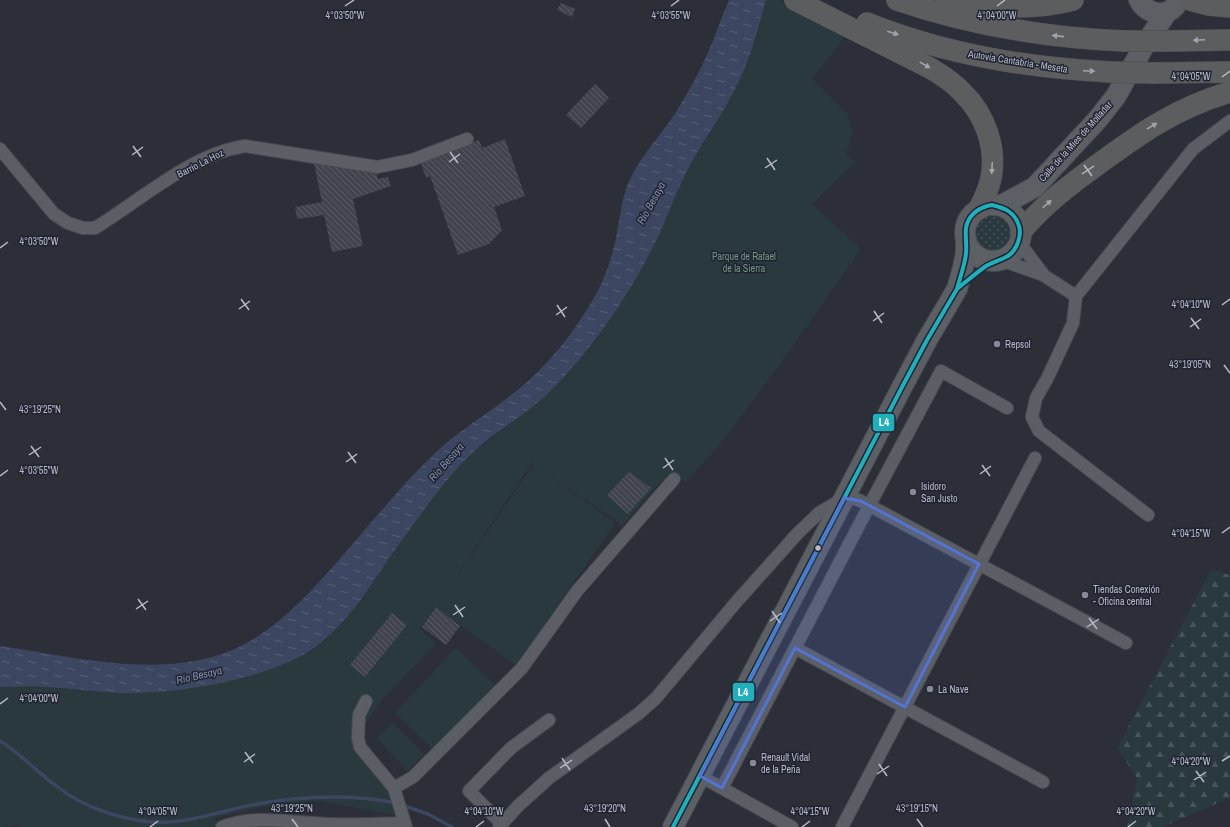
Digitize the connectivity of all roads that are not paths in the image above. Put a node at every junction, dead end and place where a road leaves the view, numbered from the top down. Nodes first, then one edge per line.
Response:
1 (795, 0) edge
2 (816, 0) edge
3 (897, 0) edge
4 (946, 0) edge
5 (1072, 0) edge
6 (1190, 0) edge
7 (1140, 3) edge
8 (1173, 6) edge
9 (1230, 7) edge
10 (855, 24) junction
11 (1230, 40) edge
12 (1134, 43) junction
13 (1230, 72) edge
14 (1230, 92) edge
15 (1230, 121) edge
16 (467, 139) dead end
17 (0, 150) edge
18 (1035, 187) junction
19 (1000, 206) junction
20 (979, 209) junction
21 (1020, 233) junction
22 (966, 239) junction
23 (999, 260) junction
24 (1044, 275) junction
25 (957, 289) junction
26 (1076, 296) junction
27 (1008, 408) dead end
28 (1035, 458) dead end
29 (674, 479) dead end
30 (844, 498) junction
31 (869, 506) junction
32 (1148, 515) dead end
33 (980, 564) junction
34 (1126, 642) dead end
35 (795, 648) junction
36 (366, 701) dead end
37 (905, 707) junction
38 (548, 720) dead end
39 (700, 776) junction
40 (1043, 782) dead end
41 (722, 788) junction
42 (395, 790) junction
43 (405, 825) edge
44 (500, 826) edge
45 (222, 827) edge
46 (673, 827) edge
47 (792, 827) edge
48 (842, 827) edge

1 - 10 highway
2 - 10 highway, Autovía Cantabria - Meseta
12 -> 3 highway
4 - 5 highway
6 - 9 highway
7 - 8 highway
7 - 12 highway
8 - 12 highway, Calle de la Mies de Molladar
10 -> 13 highway, Autovía Cantabria - Meseta, bridge
10 -> 20 highway
11 -> 12 highway, bridge
12 - 18 highway, Calle de la Mies de Molladar
21 -> 14 highway
15 - 26 street
16 - 17 street, Barrio La Hoz
18 - 19 highway, Calle de la Mies de Molladar
18 - 21 highway, Calle de la Mies de Molladar
19 - 20 highway
19 - 21 highway
20 - 22 highway
21 - 23 highway
21 - 24 street
22 - 23 highway
22 - 25 highway
23 - 24 street
23 - 25 highway
24 - 26 street
25 - 30 highway
26 - 32 street
27 - 31 street
28 - 33 street
29 - 42 street
30 - 31 street
30 - 39 highway
30 - 44 street
31 - 33 street
31 - 35 street
33 - 34 street
33 - 37 street
35 - 37 street
35 - 41 street
36 - 42 street
37 - 40 street
37 - 48 street
38 - 44 street
39 - 41 street
39 - 46 highway
41 - 47 street
42 - 43 street
43 - 45 street

